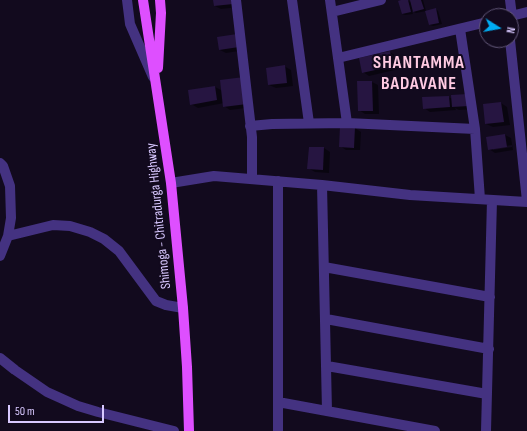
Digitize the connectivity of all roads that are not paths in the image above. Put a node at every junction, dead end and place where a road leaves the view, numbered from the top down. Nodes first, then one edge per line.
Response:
1 (126, 0) edge
2 (143, 0) edge
3 (160, 0) edge
4 (236, 0) edge
5 (292, 0) edge
6 (330, 0) edge
7 (381, 0) edge
8 (332, 12) junction
9 (479, 24) edge
10 (460, 29) junction
11 (511, 48) edge
12 (338, 58) junction
13 (157, 86) junction
14 (347, 123) junction
15 (309, 124) junction
16 (250, 126) junction
17 (475, 129) junction
18 (0, 163) edge
19 (252, 178) junction
20 (278, 181) junction
21 (171, 183) junction
22 (322, 185) junction
23 (480, 199) junction
24 (492, 200) junction
25 (527, 201) edge
26 (8, 236) junction
27 (0, 256) edge
28 (324, 267) junction
29 (490, 297) junction
30 (183, 308) junction
31 (326, 319) junction
32 (489, 348) junction
33 (0, 358) edge
34 (326, 366) junction
35 (487, 394) junction
36 (278, 402) junction
37 (328, 411) junction
38 (174, 431) edge
39 (188, 431) edge
40 (278, 431) edge
41 (435, 431) edge
42 (486, 431) edge

1 - 13 street
2 - 13 main road, Shimoga - Chitradurga Highway
3 - 13 main road
4 - 16 street
5 - 15 street
6 - 8 street
7 - 8 street
8 - 12 street
9 - 10 street
10 - 12 street
10 - 17 street
11 - 25 street
12 - 14 street
13 - 21 main road, Shimoga - Chitradurga Highway
14 - 15 street
14 - 17 street
15 - 16 street
16 - 19 street
17 - 23 street
18 - 26 street
19 - 20 street
19 - 21 street
20 - 22 street
20 - 36 street
21 - 30 main road, Shimoga - Chitradurga Highway
22 - 23 street
22 - 28 street
23 - 24 street
24 - 25 street
24 - 29 street
26 - 27 street
26 - 30 street
28 - 29 street
28 - 31 street
29 - 32 street
30 - 39 main road, Shimoga - Chitradurga Highway
31 - 32 street
31 - 34 street
32 - 35 street
33 - 38 street
34 - 35 street
34 - 37 street
35 - 42 street
36 - 37 street
36 - 40 street
37 - 41 street

